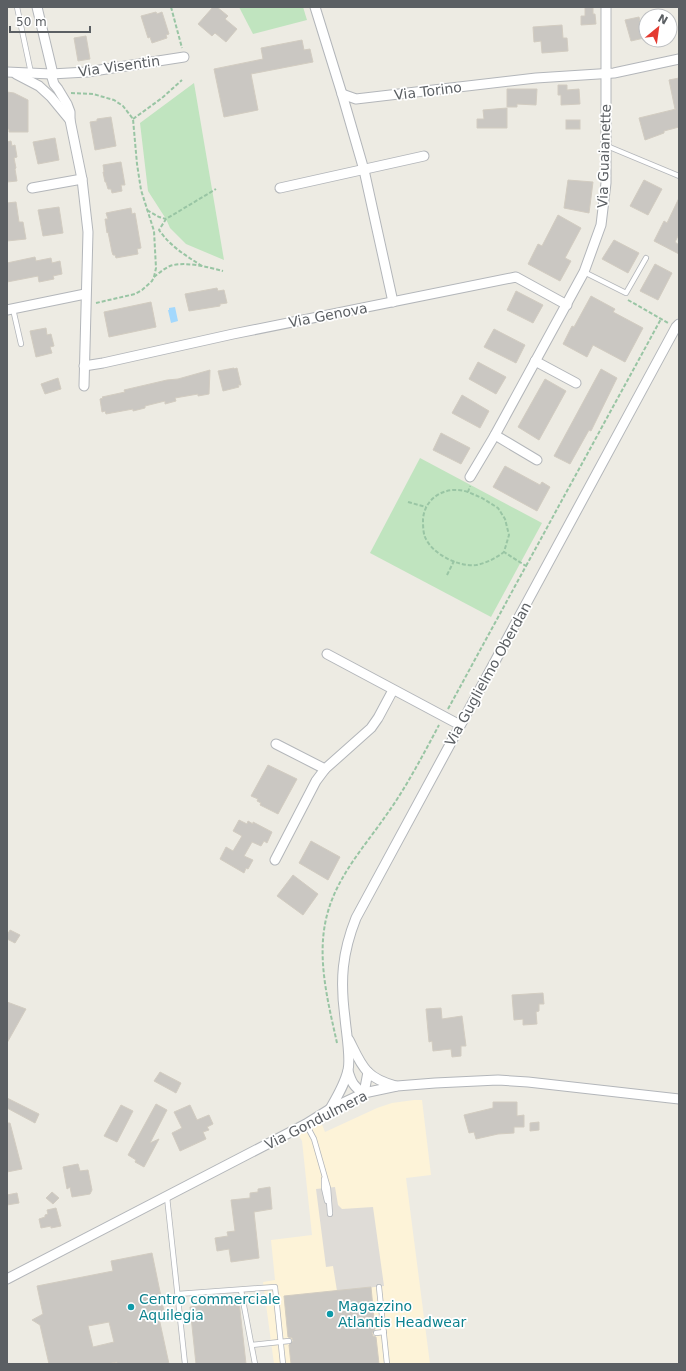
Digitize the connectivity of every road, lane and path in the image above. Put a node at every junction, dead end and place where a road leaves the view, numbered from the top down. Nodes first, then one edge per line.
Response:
1 (17, 7) edge
2 (37, 7) edge
3 (171, 7) edge
4 (315, 7) edge
5 (606, 7) edge
6 (184, 55) joint
7 (679, 59) edge
8 (10, 72) edge
9 (31, 73) junction
10 (55, 74) junction
11 (606, 74) junction
12 (182, 80) dead end
13 (71, 93) dead end
14 (342, 94) junction
15 (51, 97) junction
16 (133, 119) junction
17 (70, 120) junction
18 (606, 146) junction
19 (424, 156) dead end
20 (364, 170) junction
21 (679, 176) edge
22 (82, 179) junction
23 (32, 188) dead end
24 (280, 188) dead end
25 (216, 189) dead end
26 (147, 210) junction
27 (166, 219) junction
28 (159, 230) junction
29 (154, 232) junction
30 (646, 258) dead end
31 (202, 266) junction
32 (223, 270) dead end
33 (584, 272) junction
34 (154, 277) junction
35 (86, 294) junction
36 (627, 299) dead end
37 (392, 302) junction
38 (567, 304) junction
39 (85, 305) junction
40 (10, 310) edge
41 (660, 319) junction
42 (677, 325) edge
43 (21, 344) dead end
44 (536, 361) junction
45 (84, 366) junction
46 (576, 383) dead end
47 (84, 386) dead end
48 (495, 435) junction
49 (537, 460) dead end
50 (470, 477) joint
51 (468, 492) junction
52 (408, 502) dead end
53 (426, 507) junction
54 (504, 552) junction
55 (454, 561) junction
56 (526, 566) junction
57 (447, 575) dead end
58 (327, 654) dead end
59 (393, 690) junction
60 (444, 716) junction
61 (460, 725) junction
62 (276, 744) dead end
63 (325, 769) junction
64 (275, 860) dead end
65 (347, 1038) junction
66 (338, 1047) dead end
67 (348, 1069) junction
68 (368, 1072) junction
69 (397, 1086) junction
70 (364, 1093) junction
71 (679, 1100) edge
72 (330, 1109) junction
73 (306, 1124) junction
74 (324, 1176) junction
75 (166, 1197) junction
76 (7, 1279) edge
77 (379, 1286) dead end
78 (241, 1290) junction
79 (178, 1294) junction
80 (384, 1332) junction
81 (376, 1333) dead end
82 (289, 1341) dead end
83 (280, 1342) junction
84 (252, 1345) junction
85 (185, 1364) edge
86 (255, 1364) edge
87 (283, 1364) edge
88 (387, 1364) edge

1 - 9 lane
2 - 10 street
3 - 6 path
4 - 14 street
5 - 11 street, Via Guaianette
6 - 10 street, Via Visentin
7 - 11 street, Via Torino
8 - 9 street, Via Visentin
8 - 15 street
9 - 10 street, Via Visentin
10 - 15 street
10 - 17 street
11 - 14 street, Via Torino
11 - 18 street, Via Guaianette
12 - 16 path
13 - 16 path
14 - 20 street
15 - 17 street
16 - 26 path
17 - 22 street
18 - 21 lane
18 - 33 street, Via Guaianette
19 - 20 street
20 - 24 street
20 - 37 street
22 - 23 street
22 - 35 street
25 - 27 path
26 - 27 path
26 - 29 path
27 - 28 path
28 - 29 path
28 - 31 path
29 - 34 path
30 - 33 lane
31 - 32 path
31 - 34 path
33 - 38 street, Via Guaianette
34 - 39 path
35 - 39 street
35 - 40 street
36 - 41 path
37 - 38 street, Via Genova
37 - 45 street, Via Genova
38 - 44 street, Via Guaianette
39 - 45 street
40 - 43 lane
41 - 42 path
41 - 56 path
42 - 61 street, Via Guglielmo Oberdan
44 - 46 street
44 - 48 street, Via Guaianette
45 - 47 street
48 - 49 street
48 - 50 street, Via Guaianette
50 - 51 path
51 - 53 path
51 - 54 path
52 - 53 path
53 - 55 path
54 - 55 path
54 - 56 path
55 - 57 path
56 - 60 path
58 - 59 street
59 - 60 street
59 - 63 street
60 - 61 street
60 - 66 path
61 - 65 street, Via Guglielmo Oberdan
62 - 63 street
63 - 64 street
65 - 67 street, Via Guglielmo Oberdan
65 - 68 street, Via Guglielmo Oberdan
67 - 70 street, Via Guglielmo Oberdan
67 - 72 street, Via Guglielmo Oberdan
68 - 69 street, Via Guglielmo Oberdan
68 - 70 street
69 - 70 street, Via Gondulmera
69 - 71 street, Via Gondulmera
70 - 72 street, Via Gondulmera
72 - 73 street, Via Gondulmera
73 - 74 lane
73 - 75 street, Via Gondulmera
74 - 74 lane
75 - 76 street, Via Gondulmera
75 - 79 lane
77 - 80 lane
78 - 79 lane
78 - 83 lane
78 - 84 lane
79 - 85 lane
80 - 81 lane
80 - 88 lane
82 - 83 lane
83 - 84 lane
83 - 87 lane
84 - 86 lane

